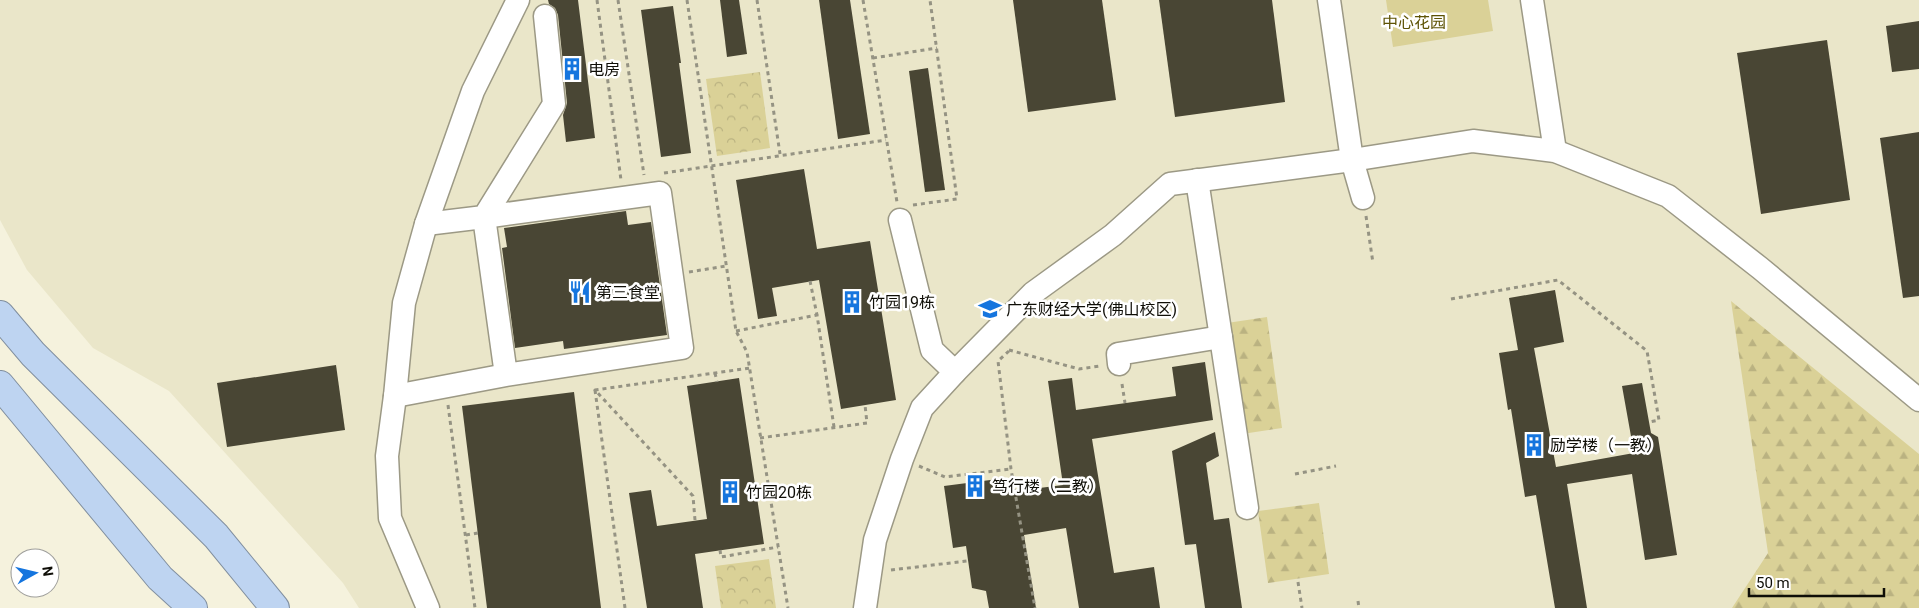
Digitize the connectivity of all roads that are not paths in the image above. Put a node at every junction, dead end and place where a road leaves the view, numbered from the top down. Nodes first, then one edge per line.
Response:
1 (518, 0) edge
2 (1329, 0) edge
3 (1532, 0) edge
4 (545, 16) dead end
5 (1555, 151) junction
6 (1352, 160) junction
7 (1197, 180) junction
8 (1363, 198) road end
9 (899, 214) road end
10 (484, 217) junction
11 (426, 224) junction
12 (0, 315) edge
13 (1221, 337) junction
14 (1119, 364) road end
15 (955, 372) junction
16 (506, 376) junction
17 (0, 385) edge
18 (396, 396) junction
19 (1919, 400) edge
20 (1247, 508) dead end
21 (193, 608) edge
22 (275, 608) edge
23 (428, 608) edge
24 (865, 608) edge

1 - 11 street
2 - 6 street
3 - 5 street
4 - 10 street
5 - 6 street
5 - 19 street
6 - 7 street
6 - 8 street
7 - 13 street
7 - 15 street
9 - 15 street
10 - 11 street
10 - 16 street
10 - 16 street
11 - 18 street
12 - 22 highway
13 - 14 street
13 - 20 street
15 - 24 street
16 - 18 street
17 - 21 highway
18 - 23 street

